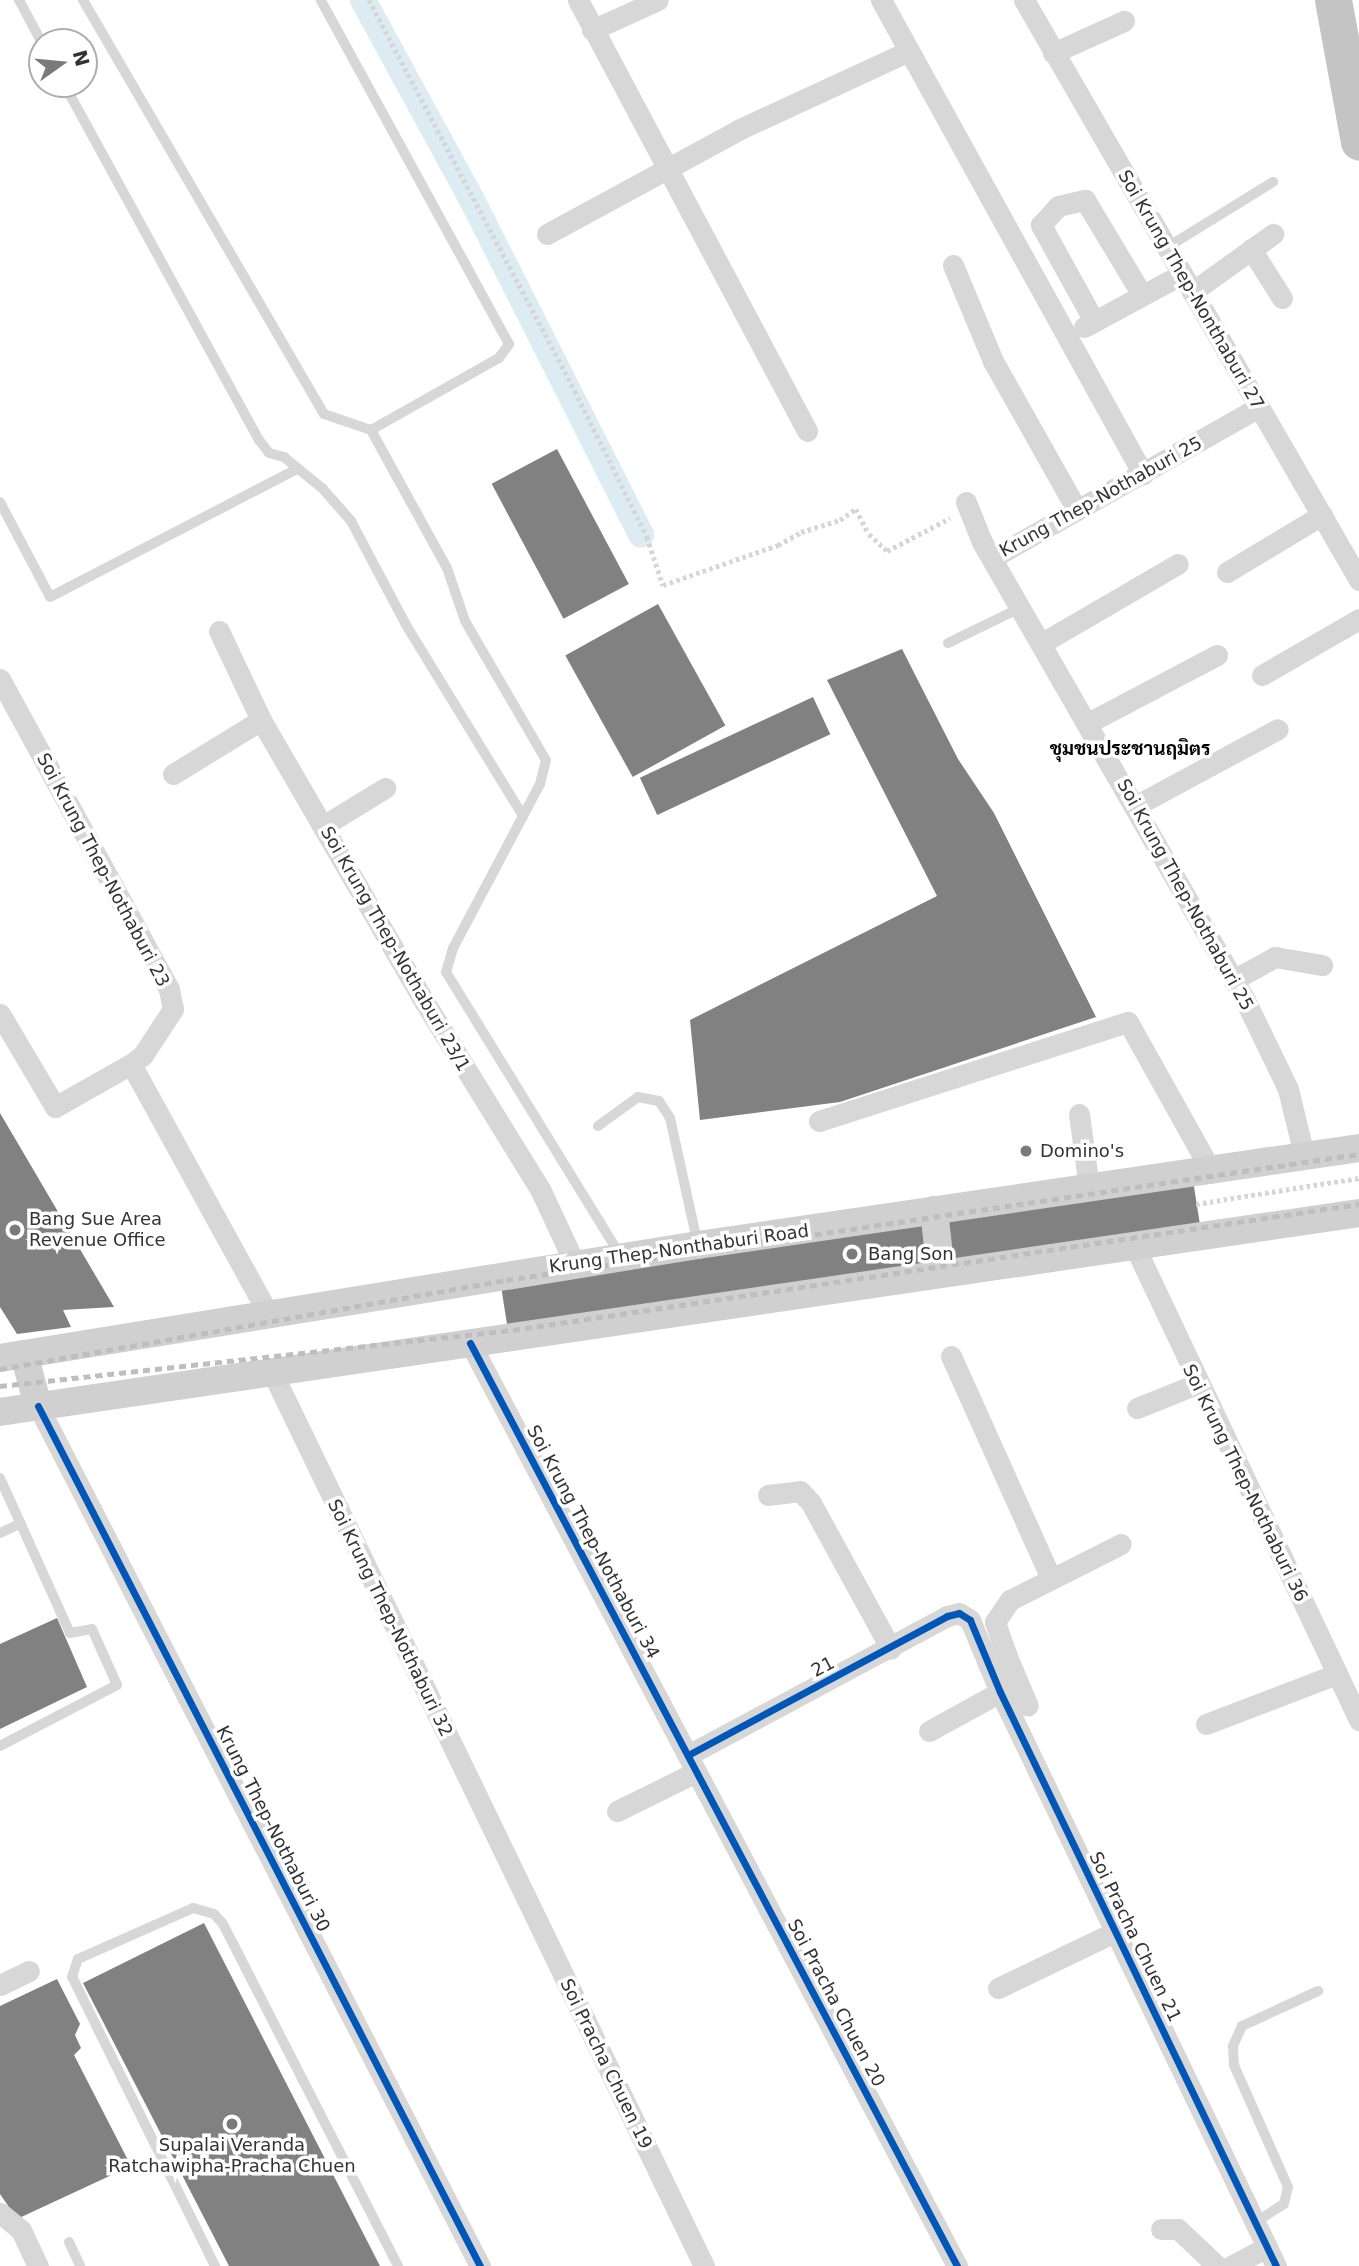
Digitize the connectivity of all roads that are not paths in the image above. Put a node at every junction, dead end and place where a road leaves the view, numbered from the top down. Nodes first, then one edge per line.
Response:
1 (19, 0) edge
2 (83, 0) edge
3 (321, 0) edge
4 (578, 0) edge
5 (658, 0) edge
6 (881, 0) edge
7 (1024, 0) edge
8 (1333, 0) edge
9 (1124, 21) dead end
10 (34, 28) edge
11 (592, 30) junction
12 (909, 51) junction
13 (1053, 53) junction
14 (72, 98) edge
15 (1359, 142) edge
16 (666, 168) junction
17 (1273, 182) dead end
18 (1273, 233) dead end
19 (547, 234) dead end
20 (1167, 248) junction
21 (1251, 249) junction
22 (953, 265) dead end
23 (1187, 283) junction
24 (1142, 295) junction
25 (1282, 298) dead end
26 (1094, 321) junction
27 (1070, 335) junction
28 (1259, 407) junction
29 (371, 430) junction
30 (807, 431) dead end
31 (297, 469) junction
32 (1143, 474) junction
33 (0, 502) edge
34 (960, 509) road end
35 (1077, 510) junction
36 (1322, 515) junction
37 (992, 558) junction
38 (1178, 564) dead end
39 (1227, 572) dead end
40 (1359, 580) edge
41 (1022, 607) junction
42 (1359, 619) edge
43 (219, 631) dead end
44 (948, 643) dead end
45 (1042, 643) junction
46 (1217, 655) dead end
47 (1262, 675) dead end
48 (0, 679) edge
49 (261, 720) junction
50 (1088, 723) junction
51 (1278, 729) dead end
52 (173, 774) dead end
53 (385, 789) dead end
54 (1135, 806) junction
55 (523, 816) junction
56 (323, 826) junction
57 (1322, 965) dead end
58 (1233, 980) junction
59 (0, 1014) edge
60 (131, 1064) junction
61 (1079, 1114) dead end
62 (819, 1121) dead end
63 (598, 1126) dead end
64 (1359, 1148) edge
65 (1304, 1155) junction
66 (1209, 1169) junction
67 (1090, 1187) junction
68 (934, 1210) junction
69 (1359, 1213) edge
70 (698, 1245) junction
71 (1134, 1245) junction
72 (622, 1258) junction
73 (576, 1264) junction
74 (941, 1273) junction
75 (268, 1314) junction
76 (470, 1343) junction
77 (12, 1356) edge
78 (951, 1356) dead end
79 (272, 1374) junction
80 (1197, 1384) junction
81 (38, 1406) junction
82 (1137, 1408) dead end
83 (0, 1412) edge
84 (0, 1478) edge
85 (768, 1495) dead end
86 (21, 1523) junction
87 (0, 1532) edge
88 (1121, 1544) dead end
89 (1051, 1579) junction
90 (970, 1620) joint
91 (891, 1649) junction
92 (997, 1659) junction
93 (1337, 1674) junction
94 (1000, 1692) junction
95 (1028, 1706) dead end
96 (1359, 1720) edge
97 (1206, 1724) dead end
98 (929, 1731) dead end
99 (0, 1746) edge
100 (692, 1764) junction
101 (617, 1811) dead end
102 (507, 1861) joint
103 (1115, 1932) junction
104 (29, 1971) dead end
105 (0, 1985) edge
106 (999, 1988) dead end
107 (1318, 1991) dead end
108 (0, 2213) edge
109 (1256, 2222) junction
110 (1161, 2229) dead end
111 (69, 2242) dead end
112 (1272, 2257) edge
113 (38, 2266) edge
114 (80, 2266) edge
115 (215, 2266) edge
116 (398, 2266) edge
117 (481, 2266) edge
118 (704, 2266) edge
119 (957, 2266) edge
120 (1217, 2266) edge
121 (1230, 2266) edge

1 - 10 lane
2 - 29 lane
3 - 29 lane
4 - 11 street
5 - 11 street
6 - 12 street
7 - 13 street, Soi Krung Thep-Nonthaburi 27
8 - 15 highway
9 - 13 street
11 - 16 street
12 - 16 street
12 - 27 street
13 - 20 street, Soi Krung Thep-Nonthaburi 27
14 - 31 lane
16 - 19 street
16 - 30 street
17 - 20 lane
18 - 21 street
20 - 23 street, Soi Krung Thep-Nonthaburi 27
21 - 23 street
21 - 25 street
22 - 35 street
23 - 24 street
23 - 28 street, Soi Krung Thep-Nonthaburi 27
24 - 26 street
24 - 26 street
26 - 27 street
27 - 32 street
28 - 32 street, Krung Thep-Nothaburi 25
28 - 36 street, Soi Krung Thep-Nonthaburi 27
29 - 55 lane
31 - 33 lane
31 - 55 lane
32 - 35 street, Krung Thep-Nothaburi 25
34 - 37 street
35 - 37 street, Krung Thep-Nothaburi 25
36 - 39 street
36 - 40 street, Soi Krung Thep-Nonthaburi 27
37 - 41 street, Krung Thep-Nothaburi 25
38 - 45 street
41 - 44 lane
41 - 45 street, Soi Krung Thep-Nothaburi 25
42 - 47 street
43 - 49 street, Soi Krung Thep-Nothaburi 23/1
45 - 50 street, Soi Krung Thep-Nothaburi 25
46 - 50 street
48 - 60 street, Soi Krung Thep-Nothaburi 23
49 - 52 street
49 - 56 street, Soi Krung Thep-Nothaburi 23/1
50 - 54 street, Soi Krung Thep-Nothaburi 25
51 - 54 street
53 - 56 street
54 - 58 street, Soi Krung Thep-Nothaburi 25
55 - 72 lane
56 - 73 street, Soi Krung Thep-Nothaburi 23/1
57 - 58 street
58 - 65 street, Soi Krung Thep-Nothaburi 25
59 - 60 street, Soi Krung Thep-Nothaburi 23
60 - 75 street
61 - 67 street
62 - 66 street
63 - 70 lane
64 - 65 main road, Krung Thep-Nonthaburi Road
65 - 66 main road, Krung Thep-Nonthaburi Road
66 - 67 main road, Krung Thep-Nonthaburi Road
67 - 68 main road, Krung Thep-Nonthaburi Road
68 - 70 main road, Krung Thep-Nonthaburi Road
68 - 74 main road
69 - 71 main road
70 - 72 main road, Krung Thep-Nonthaburi Road
71 - 74 main road
71 - 80 street, Soi Krung Thep-Nothaburi 36
72 - 73 main road, Krung Thep-Nonthaburi Road
73 - 75 main road, Krung Thep-Nonthaburi Road
74 - 76 main road
75 - 77 main road, Krung Thep-Nonthaburi Road
76 - 79 main road
76 - 100 street, Soi Krung Thep-Nothaburi 34
77 - 81 main road
78 - 89 street
79 - 81 main road
79 - 102 street, Soi Krung Thep-Nothaburi 32
80 - 82 street
80 - 93 street, Soi Krung Thep-Nothaburi 36
81 - 83 main road
81 - 117 street, Krung Thep-Nothaburi 30
84 - 86 lane
85 - 91 street
86 - 87 lane
86 - 99 lane
88 - 89 street
89 - 92 street
90 - 91 street, 21
90 - 92 street, Soi Pracha Chuen 21
91 - 100 street, 21
92 - 94 street, Soi Pracha Chuen 21
92 - 95 street
93 - 96 street, Soi Krung Thep-Nothaburi 36
93 - 97 street
94 - 98 street
94 - 103 street, Soi Pracha Chuen 21
100 - 101 street, 21
100 - 119 street, Soi Pracha Chuen 20
102 - 118 street, Soi Pracha Chuen 19
103 - 106 street
103 - 109 street, Soi Pracha Chuen 21
104 - 105 street
107 - 109 lane
108 - 113 street
109 - 112 street, Soi Pracha Chuen 21
110 - 120 street
111 - 114 lane
112 - 121 street
115 - 116 lane

